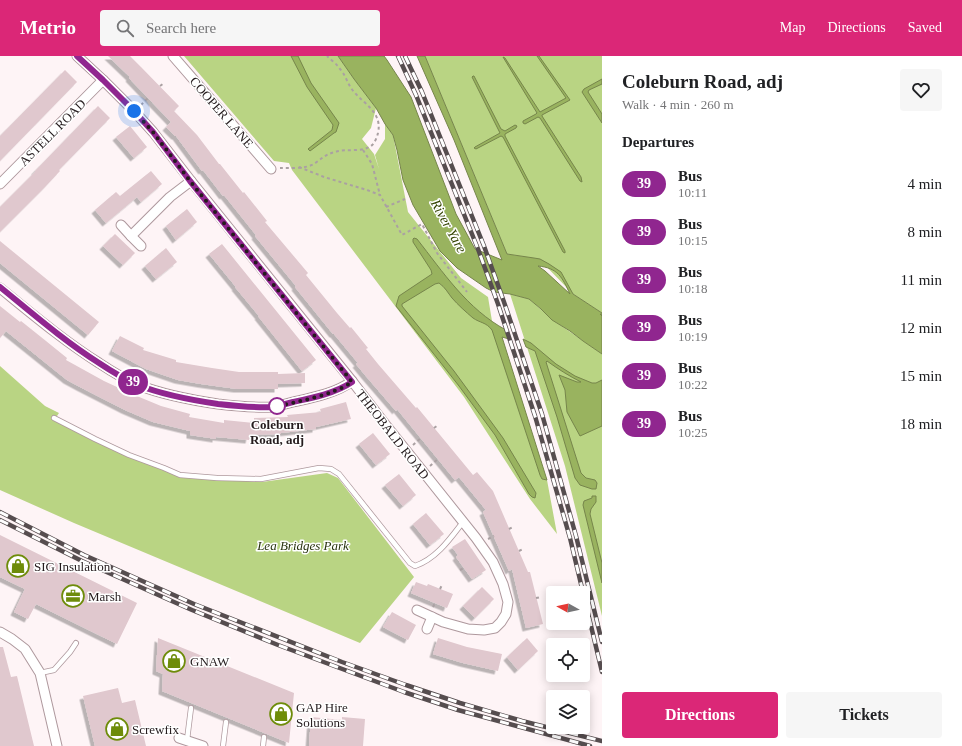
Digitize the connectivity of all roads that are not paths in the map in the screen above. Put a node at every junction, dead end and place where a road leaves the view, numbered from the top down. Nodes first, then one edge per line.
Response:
1 (77, 56) edge
2 (173, 56) edge
3 (103, 80) junction
4 (271, 169) road end
5 (190, 181) junction
6 (0, 184) edge
7 (121, 225) dead end
8 (131, 236) junction
9 (142, 246) dead end
10 (0, 288) edge
11 (352, 382) junction
12 (54, 418) dead end
13 (463, 522) junction
14 (417, 610) dead end
15 (432, 617) junction
16 (427, 629) dead end
17 (0, 632) edge
18 (76, 643) dead end
19 (40, 673) junction
20 (191, 708) dead end
21 (226, 722) dead end
22 (264, 737) dead end
23 (183, 739) joint
24 (57, 746) edge
25 (203, 746) edge
26 (223, 746) edge
27 (263, 746) edge

1 - 3 street, THEOBALD ROAD
2 - 4 street, COOPER LANE
3 - 5 street, THEOBALD ROAD
3 - 6 street, ASTELL ROAD
5 - 8 street
5 - 11 street, THEOBALD ROAD
7 - 8 street
8 - 9 street
10 - 11 street
11 - 13 street, THEOBALD ROAD
12 - 13 lane
13 - 15 street, THEOBALD ROAD
14 - 15 street, THEOBALD ROAD
15 - 16 street
17 - 19 street
18 - 19 lane
19 - 24 street
20 - 23 lane
21 - 26 lane
22 - 27 lane
23 - 25 street

